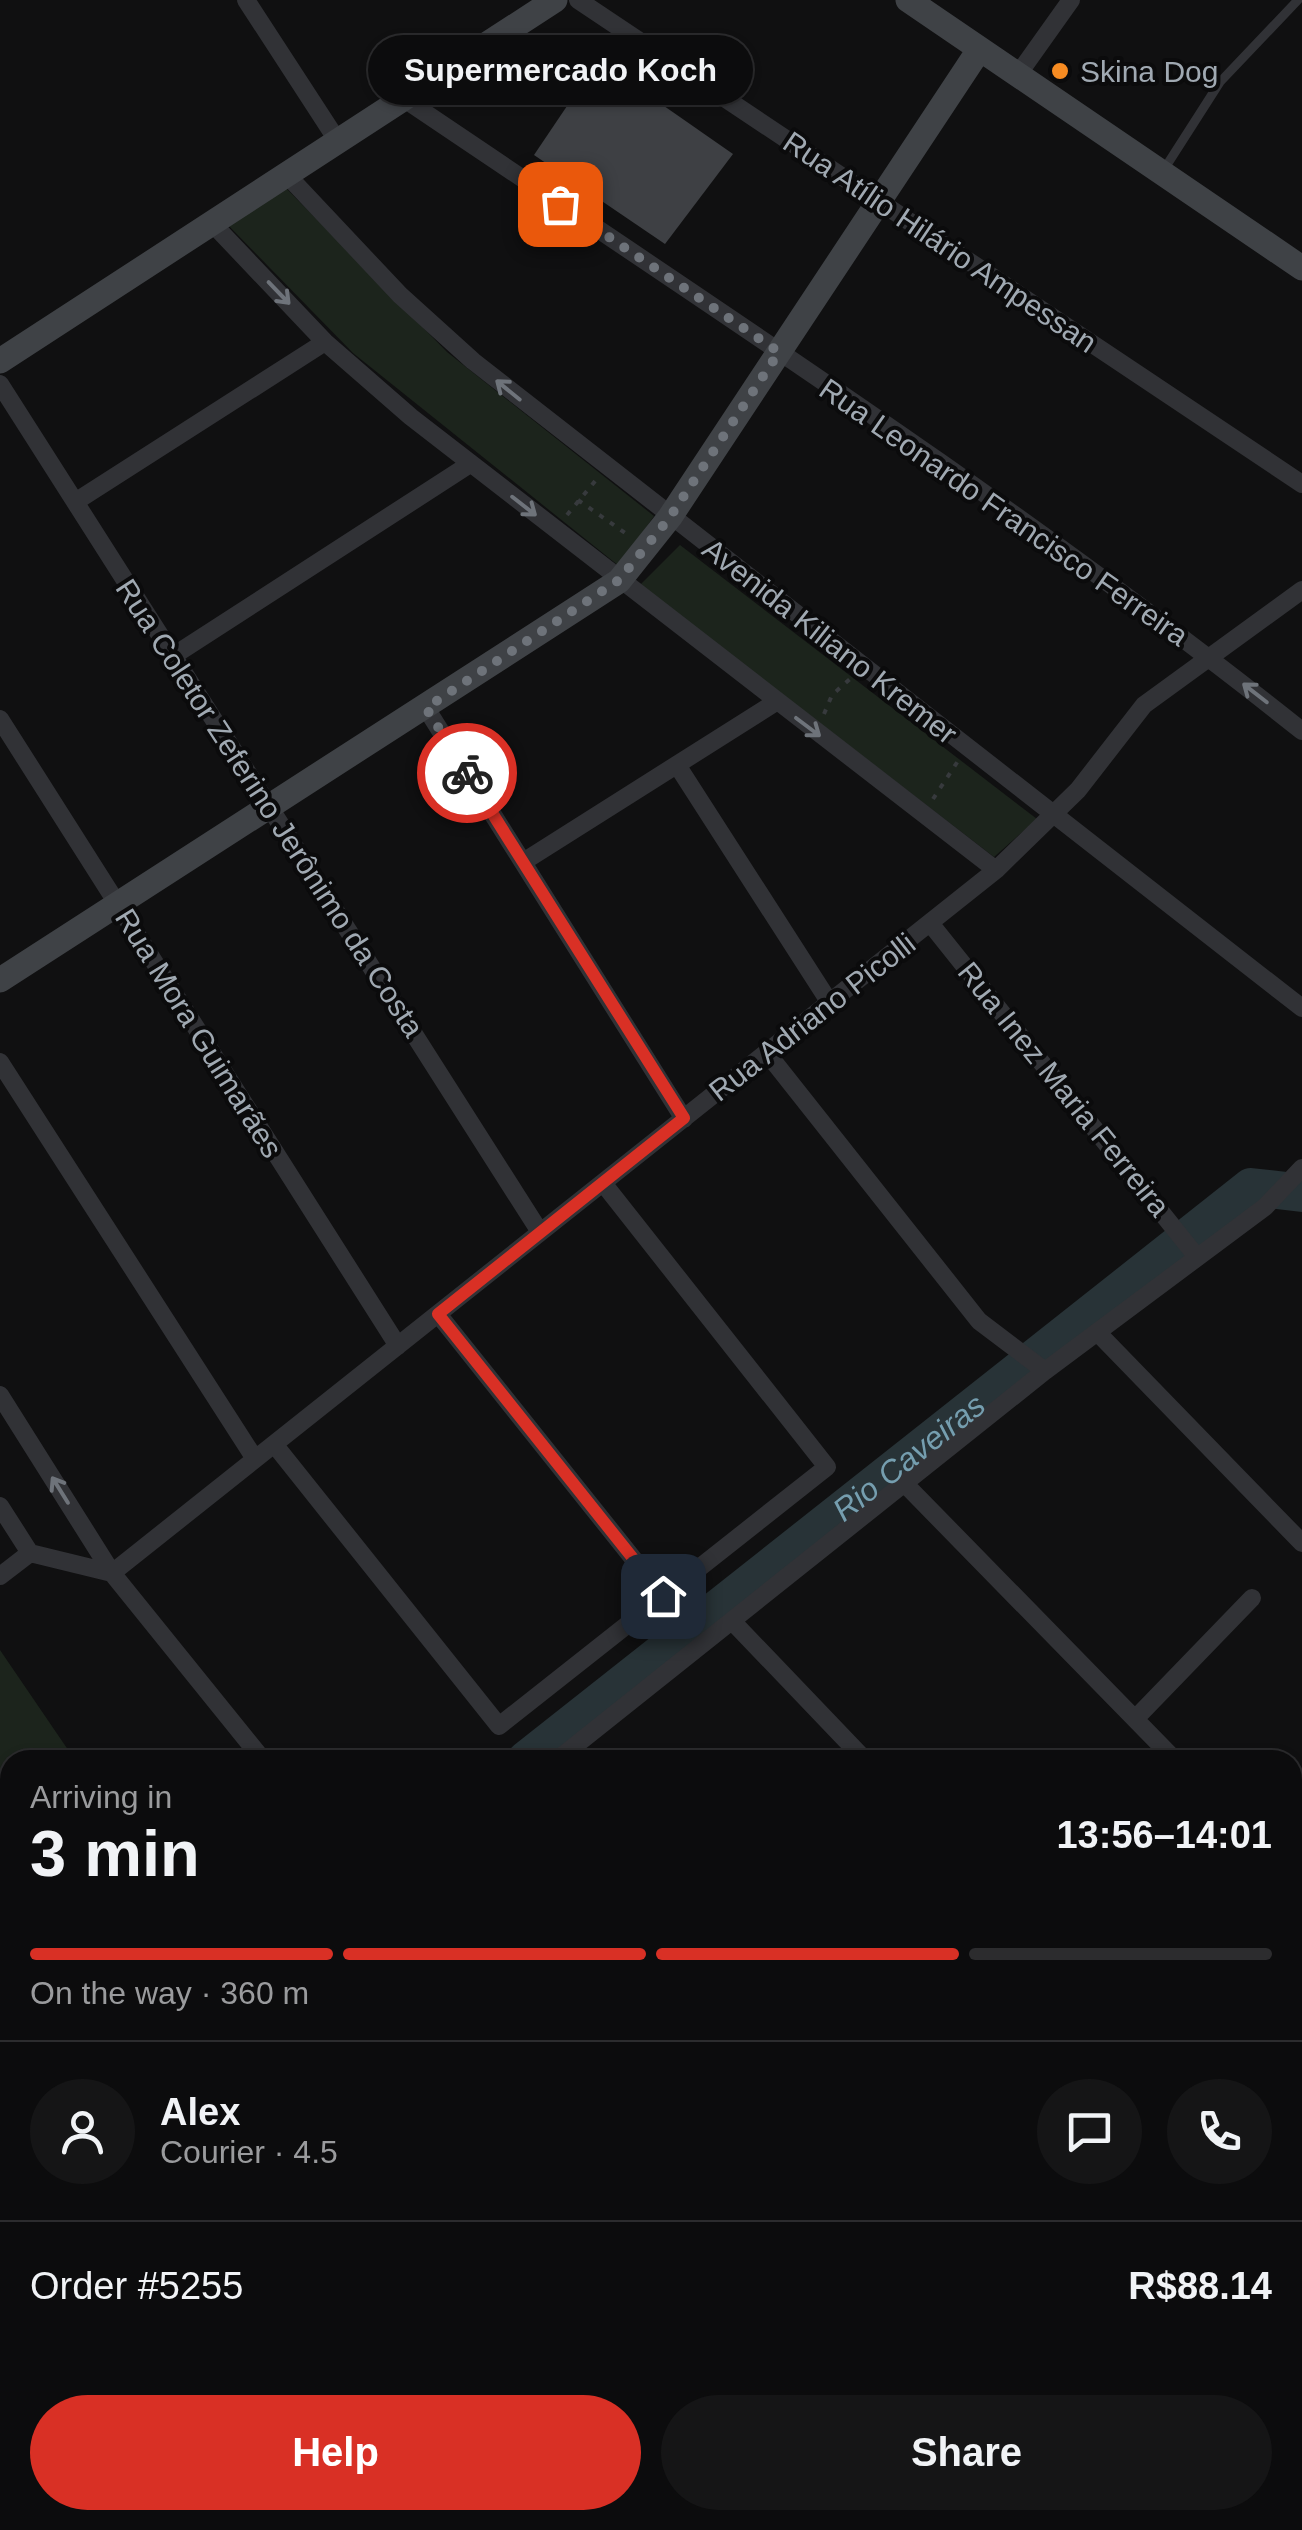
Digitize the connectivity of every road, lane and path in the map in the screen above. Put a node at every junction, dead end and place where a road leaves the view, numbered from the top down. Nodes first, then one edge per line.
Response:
1 (246, 0) edge
2 (555, 0) edge
3 (578, 0) edge
4 (908, 0) edge
5 (1071, 0) edge
6 (1298, 0) edge
7 (978, 50) junction
8 (1017, 76) junction
9 (403, 98) junction
10 (337, 140) junction
11 (286, 174) junction
12 (1161, 174) junction
13 (880, 202) junction
14 (212, 223) junction
15 (1302, 268) edge
16 (325, 342) junction
17 (779, 352) junction
18 (0, 361) edge
19 (0, 384) edge
20 (470, 464) junction
21 (606, 467) junction
22 (1302, 484) edge
23 (578, 500) junction
24 (75, 502) junction
25 (670, 517) junction
26 (554, 530) junction
27 (648, 549) junction
28 (619, 580) junction
29 (1302, 590) edge
30 (173, 656) junction
31 (1208, 656) junction
32 (869, 671) junction
33 (776, 702) junction
34 (426, 708) junction
35 (0, 720) edge
36 (1302, 730) edge
37 (823, 739) junction
38 (960, 742) junction
39 (678, 765) junction
40 (270, 808) junction
41 (916, 809) junction
42 (1055, 815) junction
43 (523, 862) junction
44 (996, 870) junction
45 (118, 905) junction
46 (930, 923) junction
47 (0, 980) edge
48 (830, 1003) junction
49 (1302, 1008) edge
50 (767, 1052) junction
51 (0, 1062) edge
52 (684, 1118) junction
53 (1302, 1168) edge
54 (603, 1183) junction
55 (540, 1232) junction
56 (1195, 1254) junction
57 (438, 1314) junction
58 (1098, 1332) junction
59 (398, 1346) junction
60 (1044, 1370) junction
61 (0, 1395) edge
62 (274, 1444) junction
63 (255, 1459) junction
64 (904, 1483) junction
65 (0, 1506) edge
66 (1302, 1543) edge
67 (30, 1553) junction
68 (112, 1573) junction
69 (0, 1576) edge
70 (663, 1596) junction
71 (1252, 1598) dead end
72 (732, 1621) junction
73 (1135, 1719) junction
74 (255, 1750) edge
75 (570, 1750) edge
76 (855, 1750) edge
77 (1166, 1750) edge

1 - 10 street
2 - 9 street
3 - 13 street, Rua Atílio Hilário Ampessan
4 - 7 street
5 - 8 street
6 - 12 lane
7 - 8 street
7 - 13 street
8 - 12 street
9 - 10 street
9 - 17 street, Rua Leonardo Francisco Ferreira
10 - 11 street
11 - 14 street
21 -> 11 street, Avenida Kiliano Kremer
12 - 15 street
13 - 17 street
13 - 22 street, Rua Atílio Hilário Ampessan
14 -> 16 street
14 - 18 street
16 - 20 street
16 - 24 street
17 - 25 street
17 - 31 street, Rua Leonardo Francisco Ferreira
19 - 24 street, Rua Coletor Zeferino Jerônimo da Costa
20 -> 26 street
20 - 30 street
21 - 23 path
21 - 25 street, Avenida Kiliano Kremer
23 - 26 path
23 - 27 path
24 - 30 street, Rua Coletor Zeferino Jerônimo da Costa
25 - 27 street
25 - 32 street, Avenida Kiliano Kremer
26 - 28 street
27 - 28 street
28 - 33 street
28 - 34 street
29 - 31 street, Rua Adriano Picolli
30 - 40 street, Rua Coletor Zeferino Jerônimo da Costa
36 -> 31 street, Rua Leonardo Francisco Ferreira
31 - 42 street, Rua Adriano Picolli
32 - 37 path
32 - 38 street, Avenida Kiliano Kremer
33 -> 37 street
33 - 39 street
34 - 40 street
34 - 43 street
35 - 45 street, Rua Mora Guimarães
37 - 41 street
38 - 41 path
38 - 42 street, Avenida Kiliano Kremer
39 - 43 street
39 - 48 street
40 - 45 street
40 - 55 street, Rua Coletor Zeferino Jerônimo da Costa
41 - 44 street
42 - 44 street, Rua Adriano Picolli
42 - 49 street, Avenida Kiliano Kremer
43 - 52 street
44 - 46 street, Rua Adriano Picolli
45 - 47 street
45 - 59 street, Rua Mora Guimarães
46 - 48 street, Rua Adriano Picolli
46 - 56 street, Rua Inez Maria Ferreira
48 - 50 street, Rua Adriano Picolli
50 - 52 street, Rua Adriano Picolli
50 - 60 street
51 - 63 street
52 - 54 street, Rua Adriano Picolli
53 - 56 street
54 - 55 street, Rua Adriano Picolli
54 - 70 street
55 - 57 street, Rua Adriano Picolli
56 - 58 street
57 - 59 street, Rua Adriano Picolli
57 - 70 street
58 - 60 street
58 - 66 street
59 - 62 street, Rua Adriano Picolli
60 - 64 street
68 -> 61 street
62 - 63 street, Rua Adriano Picolli
62 - 70 street
63 - 68 street, Rua Adriano Picolli
64 - 72 street
64 - 73 street
65 - 67 street
67 - 68 street
67 - 69 street
68 - 74 street
71 - 73 street
72 - 75 street
72 - 76 street
73 - 77 street

